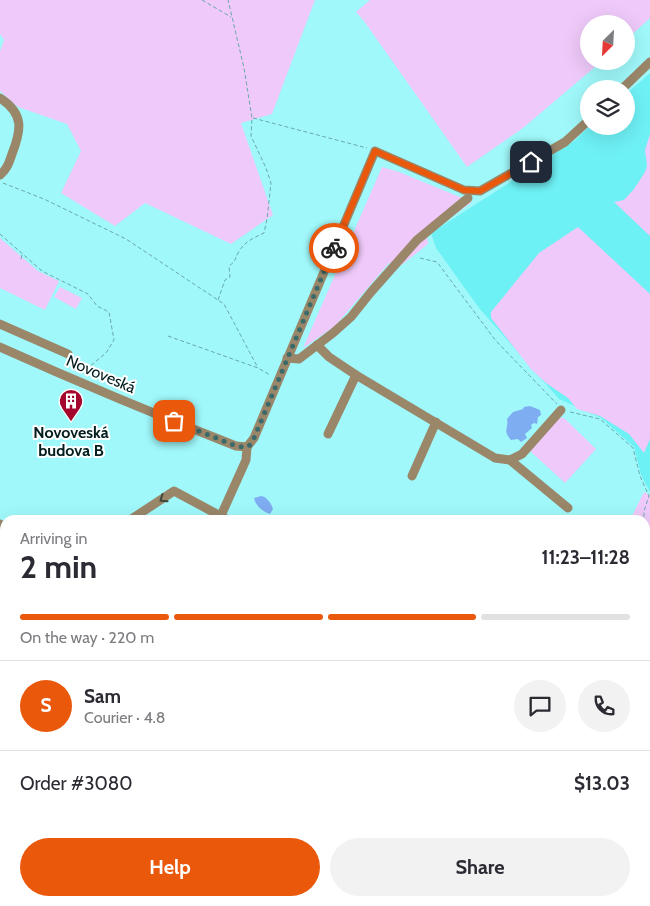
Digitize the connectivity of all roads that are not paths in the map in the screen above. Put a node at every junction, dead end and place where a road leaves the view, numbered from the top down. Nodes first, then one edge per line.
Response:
1 (650, 62) edge
2 (631, 80) edge
3 (0, 98) edge
4 (580, 128) edge
5 (0, 175) edge
6 (468, 198) dead end
7 (0, 324) edge
8 (317, 345) junction
9 (0, 347) edge
10 (68, 354) road end
11 (287, 358) junction
12 (356, 375) junction
13 (561, 410) road end
14 (436, 422) junction
15 (328, 434) dead end
16 (247, 447) junction
17 (510, 460) junction
18 (412, 476) dead end
19 (568, 508) dead end
20 (138, 515) edge
21 (218, 515) edge
22 (224, 515) edge

1 - 2 street
3 - 5 street
4 - 11 street
6 - 8 street
7 - 10 street
8 - 11 street
8 - 12 street
9 - 16 street, Novoveská
11 - 16 street
12 - 14 street
12 - 15 street
13 - 17 street
14 - 17 street
14 - 18 street
16 - 22 street
17 - 19 street
21 -> 20 street

